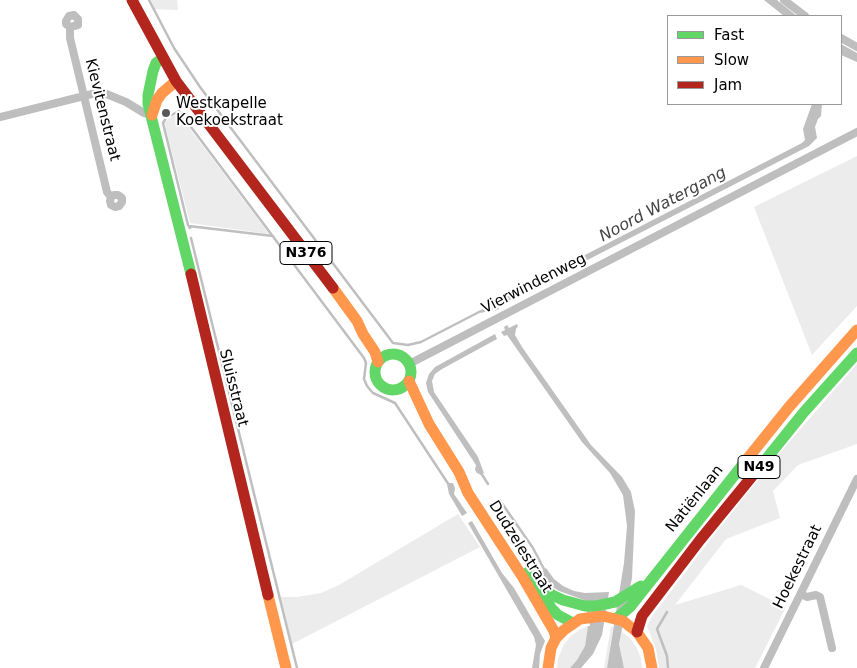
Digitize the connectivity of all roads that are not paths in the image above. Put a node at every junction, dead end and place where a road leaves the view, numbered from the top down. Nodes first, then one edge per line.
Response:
1 (132, 0) edge
2 (784, 0) edge
3 (804, 15) edge
4 (70, 28) dead end
5 (842, 39) edge
6 (857, 48) edge
7 (163, 58) junction
8 (176, 81) junction
9 (84, 96) junction
10 (152, 116) junction
11 (0, 117) edge
12 (857, 132) edge
13 (111, 197) dead end
14 (357, 321) junction
15 (857, 330) edge
16 (857, 354) edge
17 (388, 355) junction
18 (378, 362) junction
19 (409, 364) junction
20 (409, 381) junction
21 (398, 390) junction
22 (429, 424) junction
23 (459, 472) junction
24 (857, 479) edge
25 (528, 572) junction
26 (651, 580) junction
27 (801, 594) junction
28 (586, 611) junction
29 (621, 621) junction
30 (573, 623) junction
31 (637, 632) junction
32 (556, 638) junction
33 (832, 648) dead end
34 (286, 668) edge
35 (548, 668) edge
36 (652, 668) edge
37 (764, 668) edge

1 - 7 main road, N376
2 - 3 street
4 - 9 street, Kievitenstraat
5 - 6 street
7 - 8 main road, N376
7 - 10 main road, Sluisstraat
8 - 10 main road
8 - 14 main road, N376
9 - 10 street
9 - 11 street
9 - 13 street, Kievitenstraat
10 - 34 main road, Sluisstraat
12 - 19 street, Vierwindenweg
14 - 17 main road, N376
14 - 18 main road, N376
15 - 26 main road, Natiënlaan / N49
16 - 31 main road, Natiënlaan / N49
17 - 18 main road
17 - 19 main road, N376
18 - 21 main road, N376
19 - 20 main road, N376
20 - 21 main road
20 - 22 main road, Dudzelestraat / N376
21 - 22 main road, Dudzelestraat / N376
22 - 23 main road, Dudzelestraat / N376
23 - 25 main road, Dudzelestraat / N376
23 - 32 main road, Dudzelestraat / N376
24 - 27 street, Hoekestraat
25 - 28 main road
25 - 30 main road, Dudzelestraat / N376
26 - 28 main road
26 - 29 main road, Natiënlaan / N49
27 - 33 street
27 - 37 street, Hoekestraat
28 - 29 main road
28 - 30 main road
29 - 31 main road
30 - 32 main road
31 - 36 main road
32 - 35 main road

